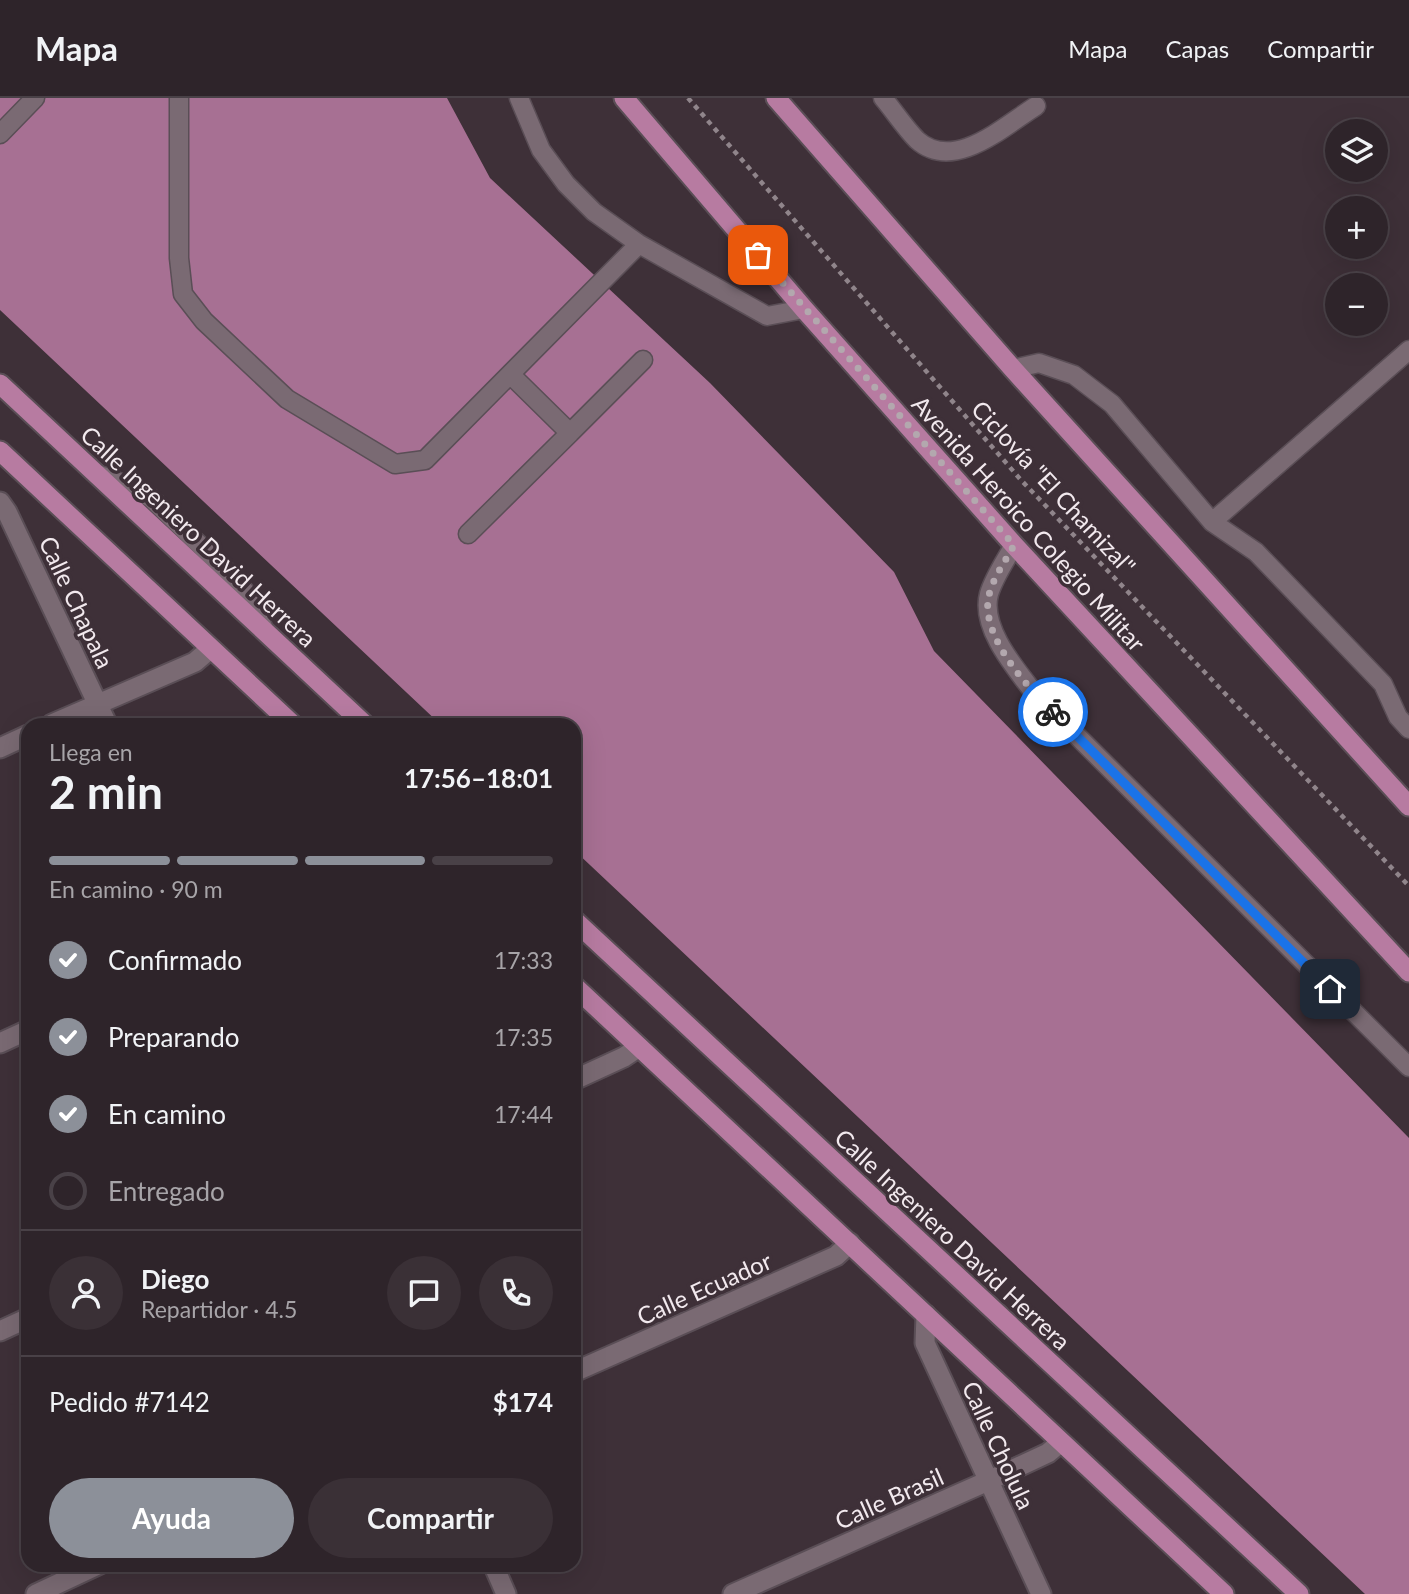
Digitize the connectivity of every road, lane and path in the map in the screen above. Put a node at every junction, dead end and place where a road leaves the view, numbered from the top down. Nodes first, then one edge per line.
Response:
1 (35, 98) edge
2 (179, 98) edge
3 (624, 98) edge
4 (688, 98) edge
5 (883, 98) edge
6 (521, 99) edge
7 (782, 100) edge
8 (1036, 106) dead end
9 (0, 134) edge
10 (639, 244) junction
11 (804, 309) junction
12 (1409, 350) edge
13 (643, 360) dead end
14 (1013, 369) junction
15 (510, 375) junction
16 (0, 384) edge
17 (570, 433) junction
18 (3, 461) edge
19 (0, 502) edge
20 (1212, 522) junction
21 (468, 534) dead end
22 (1014, 545) junction
23 (210, 649) junction
24 (97, 704) junction
25 (66, 718) edge
26 (104, 718) edge
27 (285, 718) edge
28 (358, 718) edge
29 (1409, 729) edge
30 (21, 738) edge
31 (0, 748) edge
32 (1409, 806) edge
33 (1409, 886) edge
34 (581, 927) edge
35 (1409, 972) edge
36 (581, 993) edge
37 (21, 1033) edge
38 (0, 1043) edge
39 (639, 1047) junction
40 (1409, 1067) edge
41 (581, 1077) edge
42 (850, 1243) junction
43 (926, 1315) junction
44 (21, 1321) edge
45 (0, 1331) edge
46 (581, 1369) edge
47 (1061, 1442) junction
48 (988, 1481) junction
49 (83, 1572) edge
50 (496, 1572) edge
51 (36, 1594) edge
52 (506, 1594) edge
53 (733, 1594) edge
54 (1041, 1594) edge
55 (1224, 1594) edge
56 (1299, 1594) edge

1 - 9 lane
2 - 15 lane
3 - 11 main road, Avenida Heroico Colegio Militar
4 - 33 path, Ciclovía "El Chamizal"
5 - 8 lane
6 - 10 lane
7 - 14 main road
10 - 11 lane
10 - 15 lane
11 - 22 main road, Avenida Heroico Colegio Militar
12 - 20 lane
13 - 17 lane
14 - 20 lane
14 - 32 main road
15 - 17 lane
16 - 28 main road, Calle Ingeniero David Herrera
17 - 21 lane
18 - 23 main road
19 - 24 street, Calle Chapala
20 - 29 lane
22 - 35 main road, Avenida Heroico Colegio Militar
22 - 40 lane
23 - 24 street
23 - 27 main road
24 - 25 street
24 - 26 street, Calle Chapala
30 - 31 street
34 - 56 main road, Calle Ingeniero David Herrera
36 - 39 main road
37 - 38 street
39 - 41 street
39 - 42 main road
42 - 43 main road
42 - 46 street, Calle Ecuador
43 - 47 main road
43 - 48 street, Calle Cholula
44 - 45 street
47 - 48 street, Calle Brasil
47 - 55 main road
48 - 53 street, Calle Brasil
48 - 54 street, Calle Cholula
49 - 51 street
50 - 52 street

